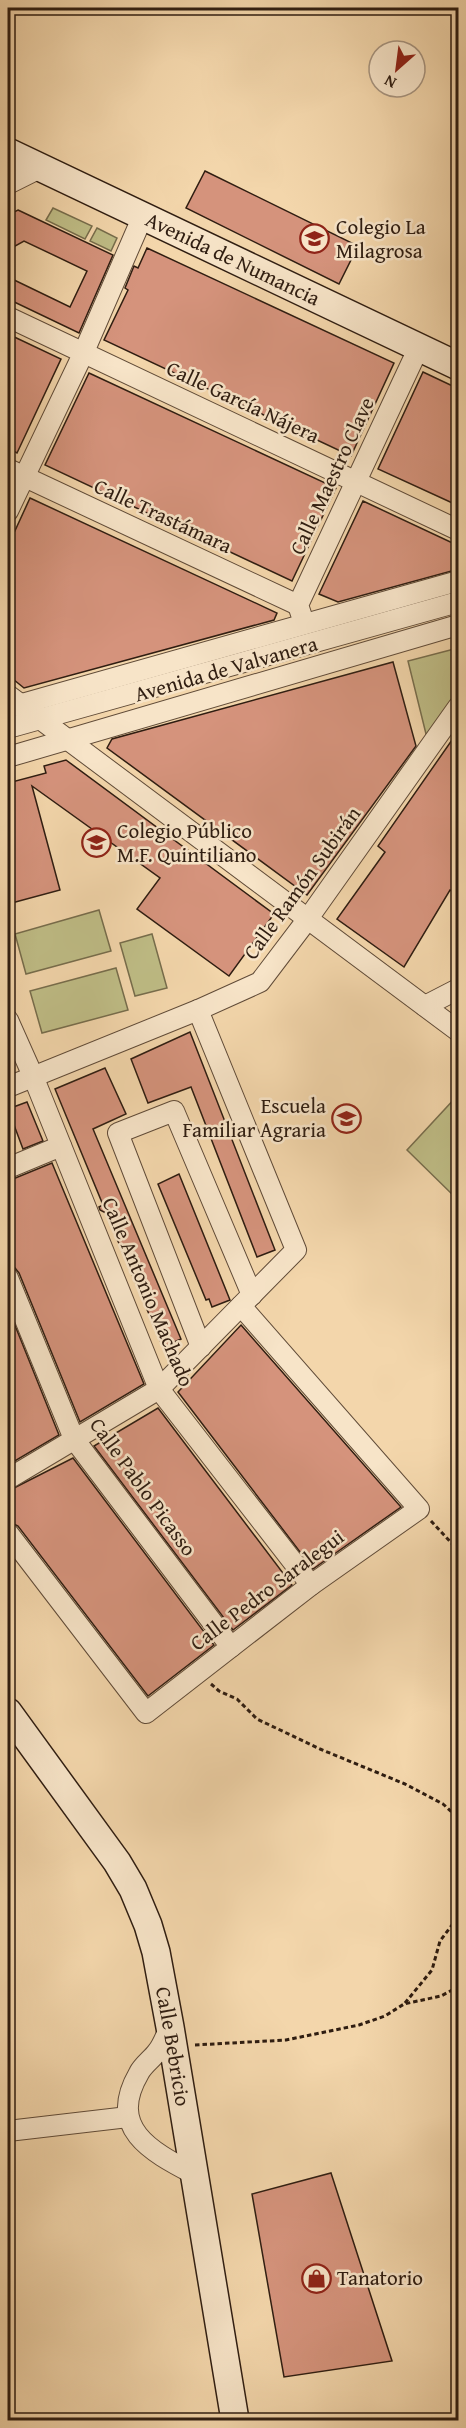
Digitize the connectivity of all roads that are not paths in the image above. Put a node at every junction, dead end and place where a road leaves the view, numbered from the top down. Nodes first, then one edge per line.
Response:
1 (19, 161) edge
2 (8, 184) edge
3 (142, 218) junction
4 (8, 317) edge
5 (419, 347) junction
6 (83, 354) junction
7 (459, 366) edge
8 (15, 473) edge
9 (355, 480) junction
10 (8, 511) edge
11 (459, 530) edge
12 (459, 581) edge
13 (459, 602) edge
14 (298, 605) junction
15 (306, 626) junction
16 (459, 626) edge
17 (12, 702) edge
18 (459, 707) edge
19 (40, 719) junction
20 (8, 728) edge
21 (68, 740) junction
22 (8, 756) edge
23 (307, 920) junction
24 (459, 989) edge
25 (424, 1006) junction
26 (198, 1010) junction
27 (8, 1020) edge
28 (459, 1031) edge
29 (33, 1076) junction
30 (8, 1087) edge
31 (60, 1146) junction
32 (8, 1168) edge
33 (8, 1278) edge
34 (247, 1300) junction
35 (201, 1347) junction
36 (159, 1389) junction
37 (74, 1438) junction
38 (8, 1479) edge
39 (8, 1533) edge
40 (311, 1585) junction
41 (231, 1647) junction
42 (8, 1712) edge
43 (171, 2035) junction
44 (128, 2117) junction
45 (8, 2131) edge
46 (194, 2174) junction
47 (235, 2421) edge

1 - 2 street
1 - 3 street, Avenida de Numancia
3 - 5 street, Avenida de Numancia
3 - 6 street
4 - 6 street, Calle García Nájera
5 - 7 street, Avenida de Numancia
5 - 9 street, Calle Maestro Clave
6 - 8 street
6 - 9 street, Calle García Nájera
8 - 10 street
8 - 14 street, Calle Trastámara
9 - 11 street, Calle García Nájera
9 - 14 street, Calle Maestro Clave
12 - 15 street, Avenida de Valvanera
13 - 19 street, Avenida de Valvanera
14 - 15 street
15 - 17 street, Avenida de Valvanera
16 - 21 street, Avenida de Valvanera
17 - 19 street
18 - 23 street, Calle Ramón Subirán
19 - 20 street, Avenida de Valvanera
19 - 21 street
21 - 22 street, Avenida de Valvanera
21 - 23 street
23 - 25 street
23 - 26 street, Calle Ramón Subirán
24 - 25 street
25 - 28 street
26 - 29 street, Calle Ramón Subirán
26 - 34 street
27 - 29 street, Calle Antonio Machado
29 - 30 street, Calle Ramón Subirán
29 - 31 street, Calle Antonio Machado
31 - 32 street
31 - 36 street, Calle Antonio Machado
33 - 37 street, Calle Pablo Picasso
34 - 35 street
34 - 35 street
34 - 40 street, Calle Pedro Saralegui
35 - 36 street
36 - 37 street
36 - 40 street, Calle Antonio Machado
37 - 38 street
37 - 41 street, Calle Pablo Picasso
39 - 41 street, Calle Pedro Saralegui
40 - 41 street, Calle Pedro Saralegui
42 - 43 street, Calle Bebricio
43 - 44 street
43 - 46 street, Calle Bebricio
44 - 45 street
44 - 46 street
46 - 47 street, Calle Bebricio

